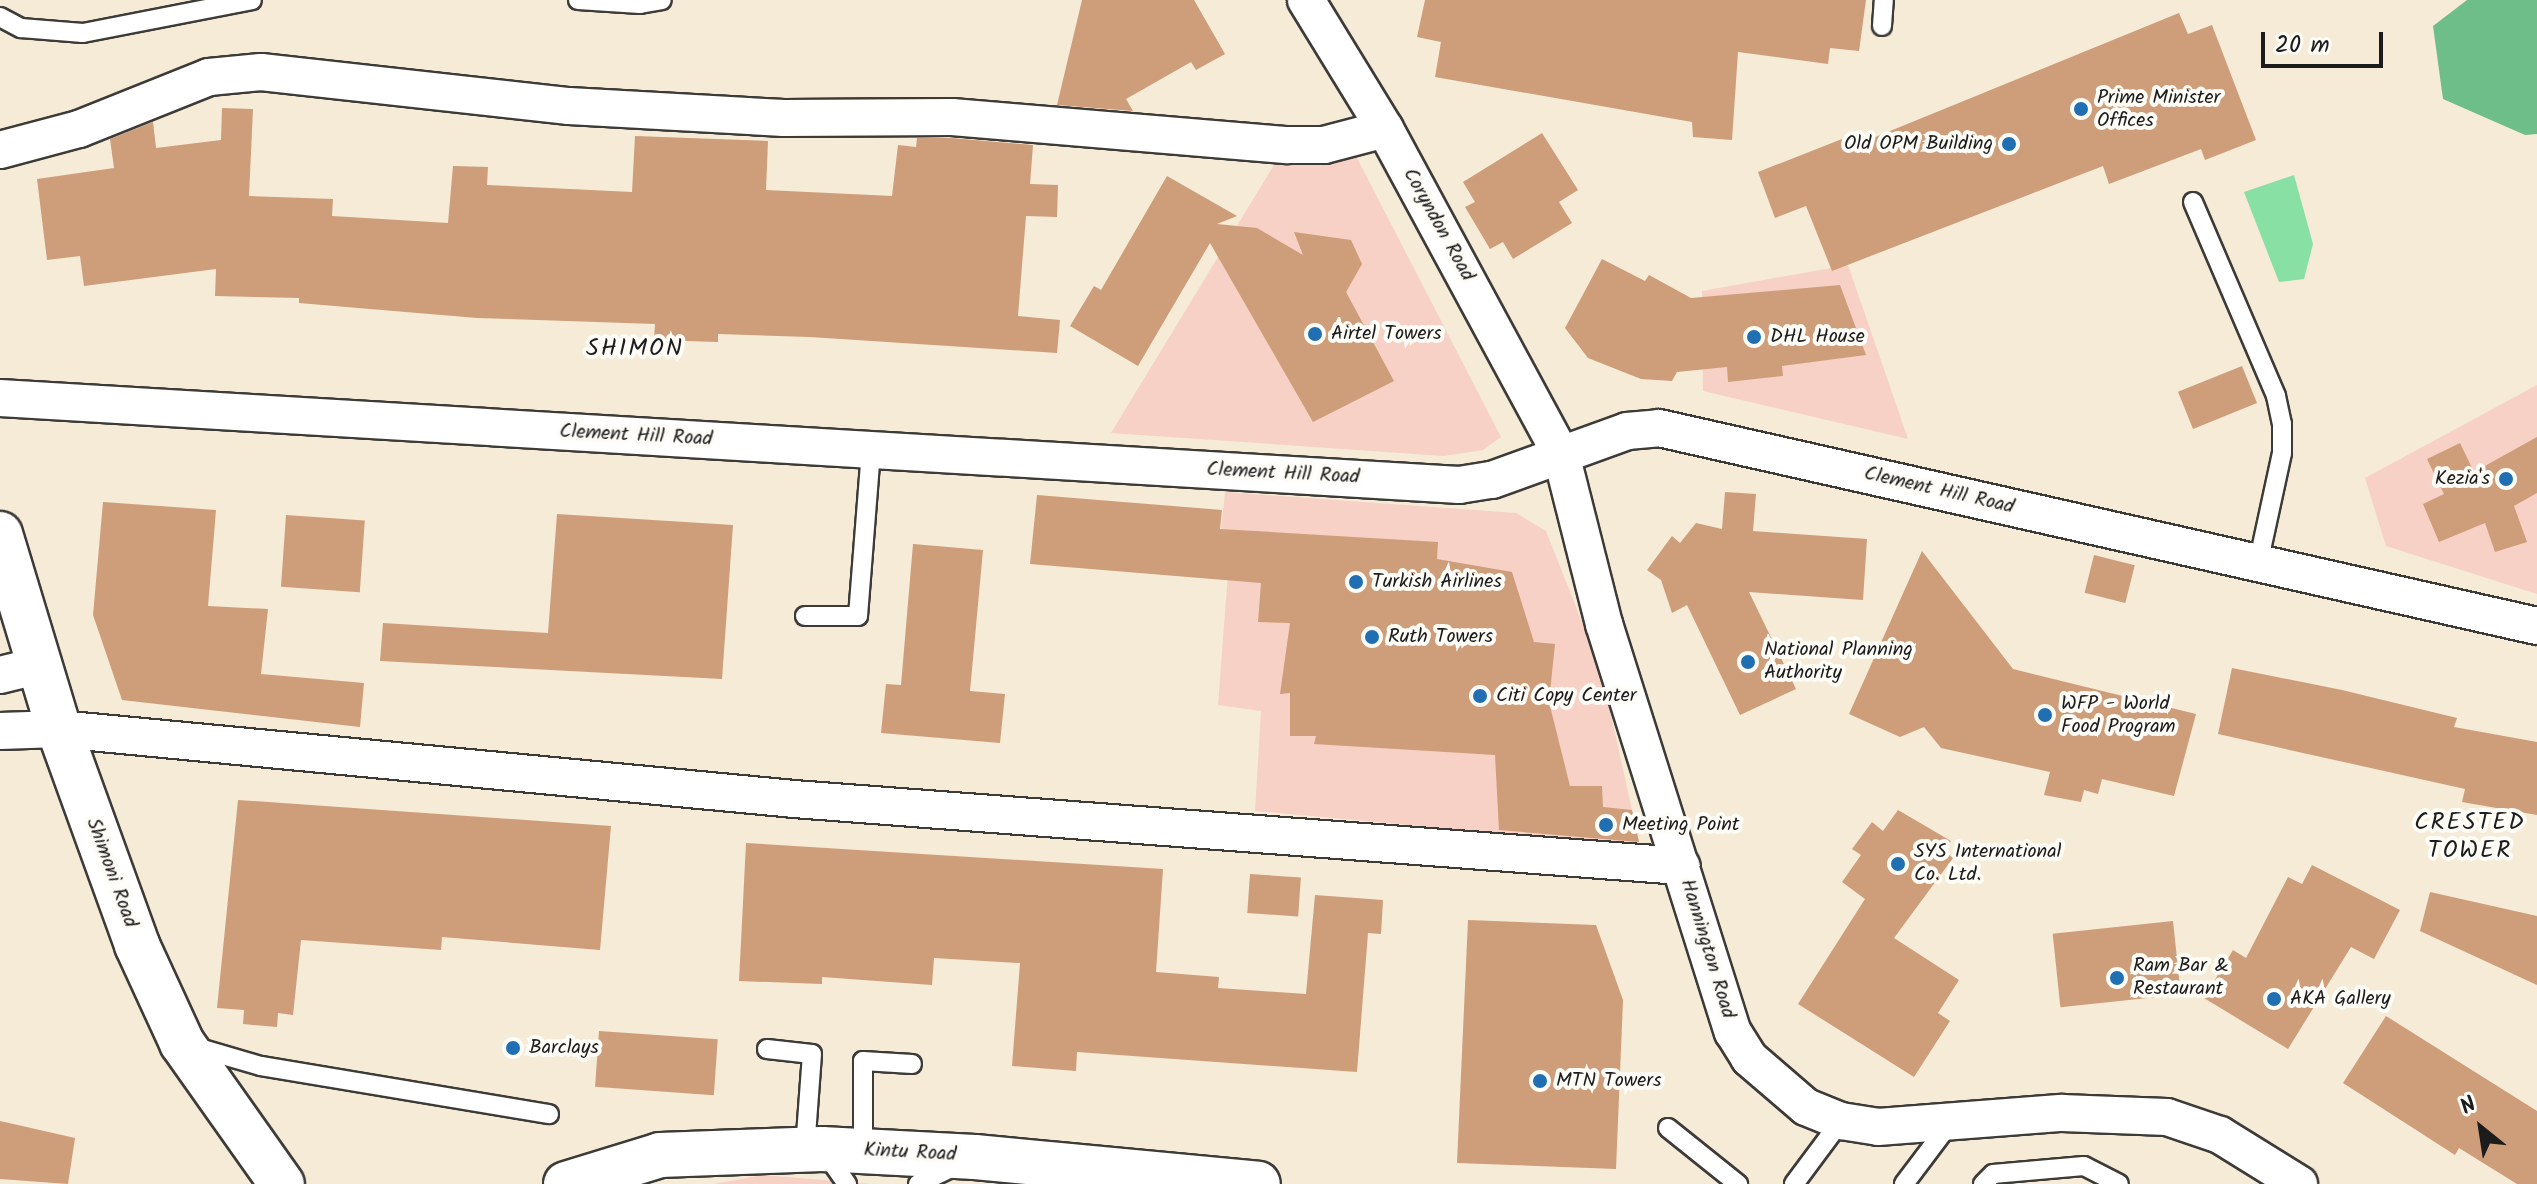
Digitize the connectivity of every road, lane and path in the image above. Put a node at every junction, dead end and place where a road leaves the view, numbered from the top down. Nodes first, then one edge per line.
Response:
1 (252, 0) edge
2 (578, 0) edge
3 (662, 0) edge
4 (1306, 0) edge
5 (1884, 0) edge
6 (0, 17) edge
7 (1882, 26) dead end
8 (1385, 129) junction
9 (0, 150) edge
10 (2193, 202) dead end
11 (0, 398) edge
12 (871, 449) junction
13 (1561, 454) junction
14 (0, 534) edge
15 (2258, 564) junction
16 (805, 616) dead end
17 (2537, 626) edge
18 (20, 670) edge
19 (59, 729) junction
20 (0, 731) edge
21 (1681, 866) junction
22 (182, 1043) junction
23 (767, 1049) dead end
24 (912, 1064) dead end
25 (549, 1114) dead end
26 (1841, 1121) junction
27 (1950, 1123) junction
28 (1668, 1128) dead end
29 (975, 1157) junction
30 (834, 1158) edge
31 (2281, 1179) edge
32 (282, 1184) edge
33 (566, 1184) edge
34 (918, 1184) edge
35 (1258, 1184) edge
36 (1738, 1184) edge
37 (1794, 1184) edge
38 (1904, 1184) edge
39 (1983, 1184) edge
40 (2119, 1184) edge

1 - 6 lane
2 - 3 lane
4 - 8 street, Coryndon Road
5 - 7 lane
8 - 9 street
8 - 13 street, Coryndon Road
10 - 15 lane
11 - 12 street, Clement Hill Road
12 - 13 street, Clement Hill Road
12 - 16 lane
13 - 15 street, Clement Hill Road
13 - 21 street, Hannington Road
14 - 18 street, Shimoni Road
15 - 17 street, Clement Hill Road
18 - 19 street, Shimoni Road
19 - 20 street
19 - 21 street
19 - 22 street, Shimoni Road
21 - 26 street, Hannington Road
22 - 25 lane
22 - 32 street, Shimoni Road
23 - 30 lane
24 - 30 lane
26 - 27 street, Hannington Road
26 - 37 lane
27 - 31 street, Hannington Road
27 - 38 lane
28 - 36 lane
29 - 30 street, Kintu Road
29 - 34 lane
29 - 35 street, Kintu Road
30 - 33 street, Kintu Road
39 - 40 lane

